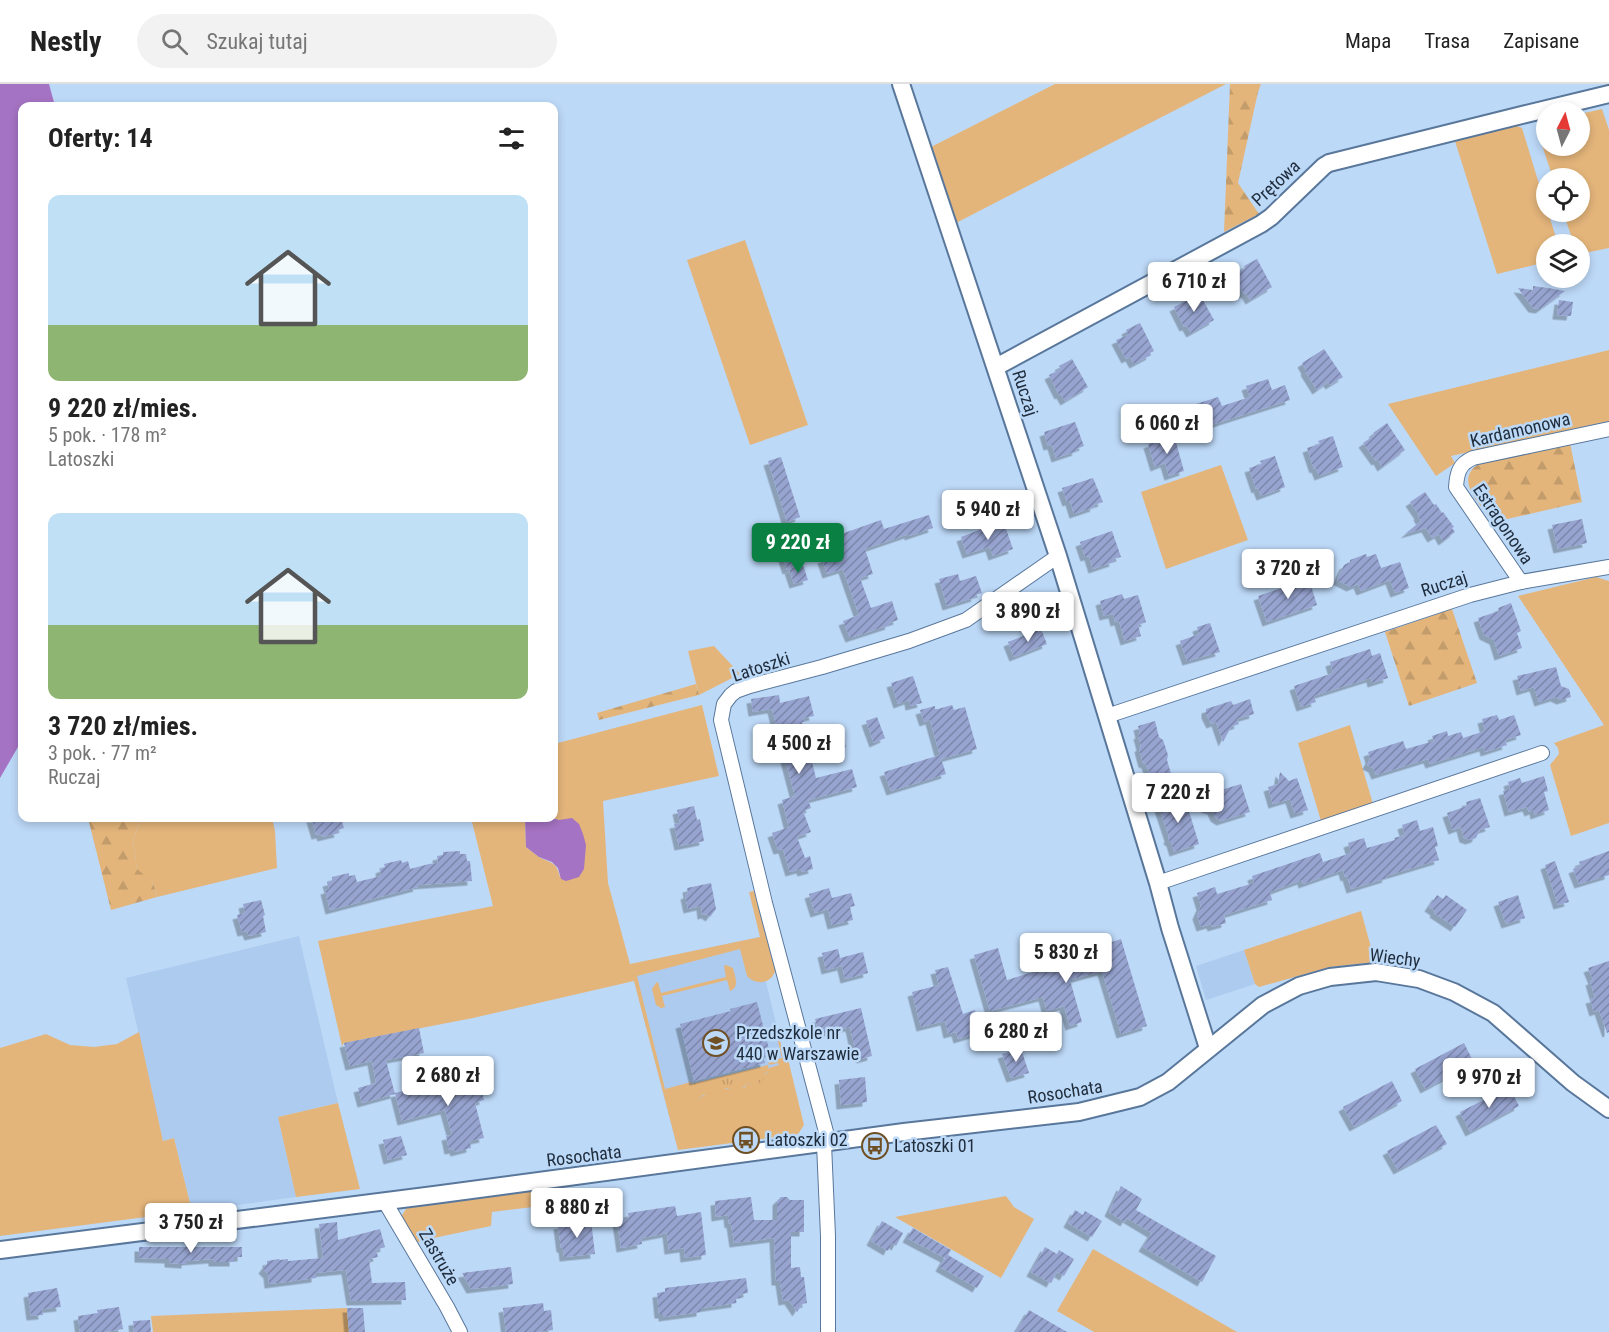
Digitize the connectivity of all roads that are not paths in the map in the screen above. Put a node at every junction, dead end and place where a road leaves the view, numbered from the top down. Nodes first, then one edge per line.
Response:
1 (901, 84) edge
2 (1609, 94) edge
3 (996, 367) junction
4 (1609, 429) edge
5 (1456, 487) joint
6 (1058, 556) junction
7 (1609, 567) edge
8 (1521, 582) junction
9 (1107, 716) junction
10 (1542, 753) dead end
11 (1158, 883) junction
12 (1208, 1048) junction
13 (1168, 1082) joint
14 (1609, 1109) edge
15 (826, 1143) junction
16 (385, 1202) junction
17 (0, 1250) edge
18 (460, 1332) edge
19 (828, 1332) edge

1 - 3 street, Ruczaj
2 - 3 street, Prętowa
3 - 6 street, Ruczaj
4 - 5 street, Kardamonowa
5 - 8 street, Estragonowa
6 - 9 street, Ruczaj
6 - 15 street, Latoszki
7 - 8 street, Ruczaj
8 - 9 street, Ruczaj
9 - 11 street, Ruczaj
10 - 11 street
11 - 12 street, Ruczaj
12 - 13 street, Wiechy
12 - 14 street, Wiechy
13 - 15 street, Rosochata
15 - 16 street, Rosochata
15 - 19 street, Latoszki
16 - 17 street, Rosochata
16 - 18 street, Zastruże

